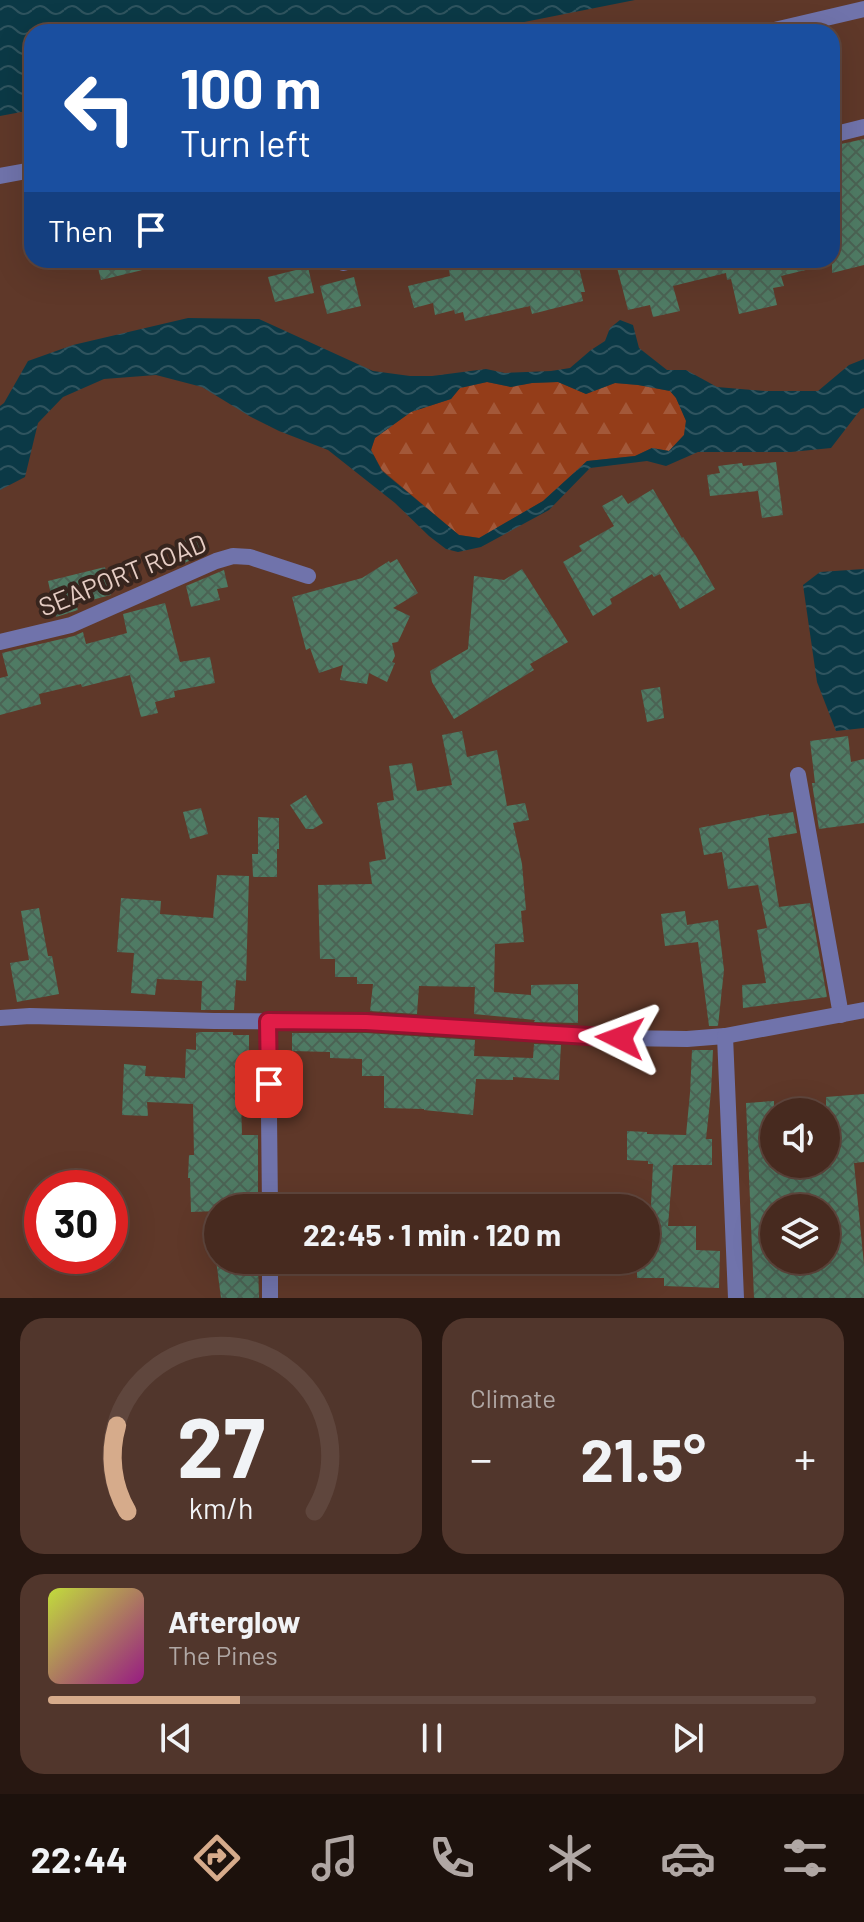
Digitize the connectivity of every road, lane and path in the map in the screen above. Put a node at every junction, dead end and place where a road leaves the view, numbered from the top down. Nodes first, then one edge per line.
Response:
1 (864, 9) edge
2 (800, 24) edge
3 (864, 127) edge
4 (840, 133) edge
5 (24, 172) edge
6 (0, 176) edge
7 (308, 576) dead end
8 (0, 642) edge
9 (798, 775) dead end
10 (864, 1010) edge
11 (841, 1015) junction
12 (0, 1018) edge
13 (268, 1021) junction
14 (725, 1036) junction
15 (270, 1194) edge
16 (270, 1274) edge
17 (270, 1298) edge
18 (736, 1298) edge

1 - 2 street
3 - 4 street
5 - 6 street
7 - 8 street, SEAPORT ROAD
9 - 11 street
10 - 11 street
11 - 14 street
12 - 13 street
13 - 14 street
13 - 15 street
14 - 18 street
16 - 17 street

